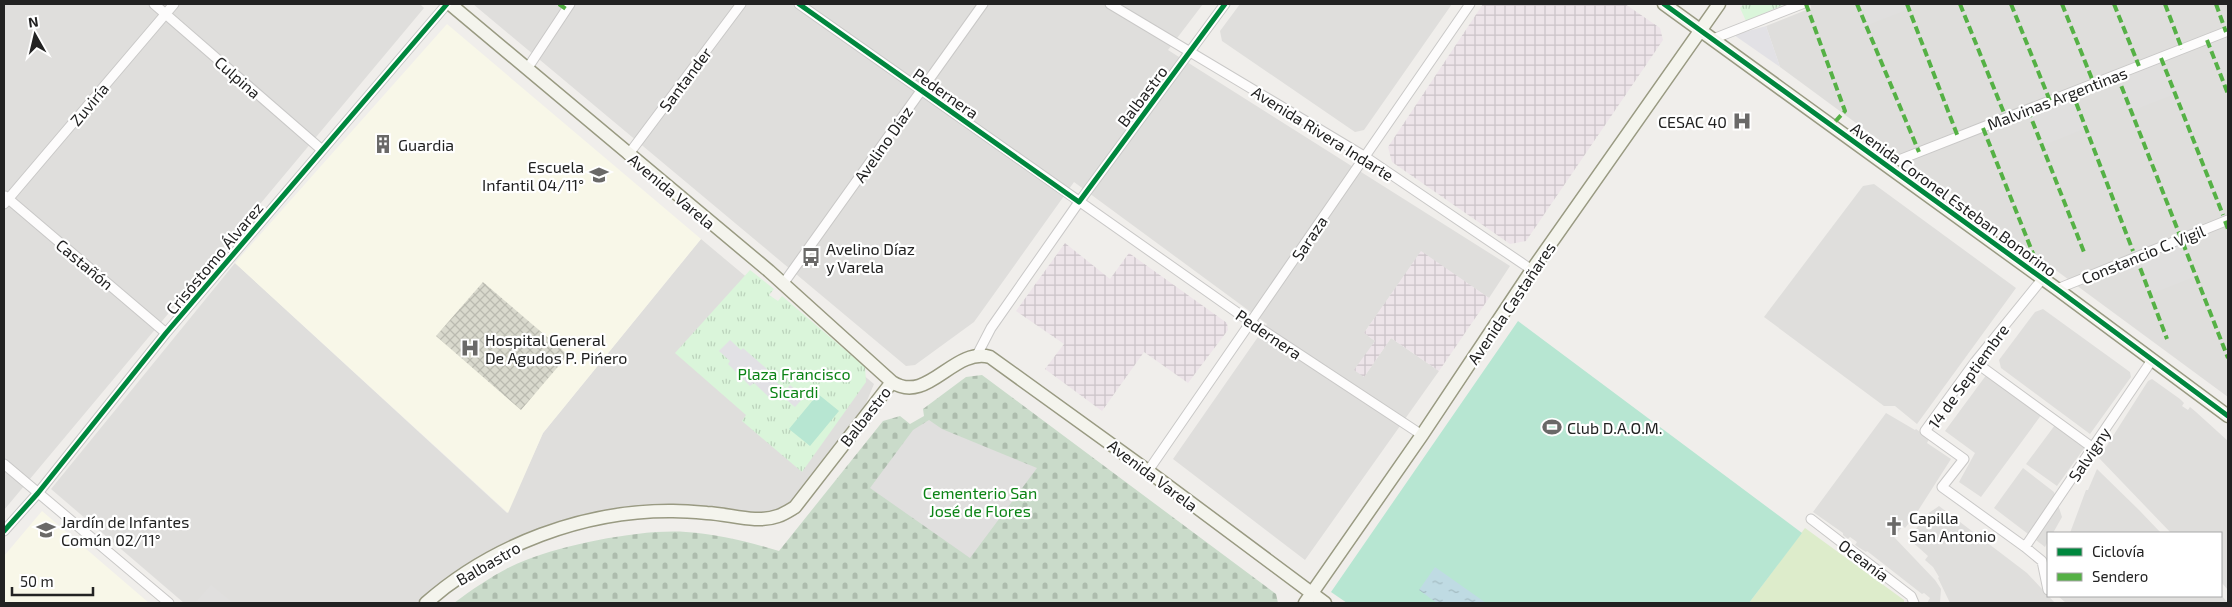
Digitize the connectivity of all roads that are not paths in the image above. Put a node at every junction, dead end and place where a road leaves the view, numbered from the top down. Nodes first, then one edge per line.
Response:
1 (154, 4) edge
2 (174, 4) edge
3 (449, 4) edge
4 (741, 4) edge
5 (799, 4) edge
6 (983, 4) edge
7 (1110, 4) edge
8 (1225, 4) edge
9 (1470, 4) edge
10 (1664, 4) edge
11 (1719, 4) edge
12 (1802, 4) edge
13 (565, 6) edge
14 (166, 14) junction
15 (1701, 30) junction
16 (2228, 31) edge
17 (1713, 39) junction
18 (1191, 51) junction
19 (527, 69) junction
20 (920, 90) junction
21 (322, 150) junction
22 (628, 155) junction
23 (1364, 156) junction
24 (1886, 165) junction
25 (5, 199) edge
26 (1079, 202) junction
27 (2228, 220) edge
28 (1532, 270) junction
29 (2043, 278) junction
30 (783, 284) junction
31 (2057, 289) junction
32 (1252, 323) junction
33 (166, 333) junction
34 (977, 355) junction
35 (2152, 360) junction
36 (1975, 362) junction
37 (892, 382) junction
38 (2228, 415) edge
39 (1422, 435) junction
40 (2093, 448) junction
41 (4, 464) edge
42 (1148, 471) junction
43 (38, 493) junction
44 (1811, 519) dead end
45 (4, 531) edge
46 (2026, 547) junction
47 (2047, 585) edge
48 (1308, 598) edge
49 (169, 603) edge
50 (426, 603) edge
51 (1325, 603) edge
52 (1914, 603) edge

1 - 14 street, Culpina
2 - 14 street, Zuviría
3 - 19 main road, Avenida Varela
3 - 21 street, Crisóstomo Álvarez
4 - 22 street, Santander
5 - 20 street, Pedernera
6 - 20 street, Avelino Díaz
7 - 18 street, Avenida Rivera Indarte
8 - 18 street, Balbastro
9 - 23 street, Saraza
10 - 15 main road, Avenida Coronel Esteban Bonorino
11 - 15 main road, Avenida Castañares
12 - 17 street
13 - 19 street
14 - 21 street, Culpina
14 - 25 street, Zuviría
15 - 17 main road, Avenida Coronel Esteban Bonorino
15 - 28 main road, Avenida Castañares
16 - 24 street, Malvinas Argentinas
17 - 24 main road, Avenida Coronel Esteban Bonorino
18 - 23 street, Avenida Rivera Indarte
18 - 26 street, Balbastro
19 - 22 main road, Avenida Varela
20 - 26 street, Pedernera
20 - 30 street, Avelino Díaz
21 - 33 street, Crisóstomo Álvarez
22 - 30 main road, Avenida Varela
23 - 28 street, Avenida Rivera Indarte
23 - 32 street, Saraza
24 - 29 main road, Avenida Coronel Esteban Bonorino
25 - 33 street, Castañón
26 - 32 street, Pedernera
26 - 34 street, Balbastro
27 - 31 street, Constancio C. Vigil
28 - 39 main road, Avenida Castañares
29 - 31 main road, Avenida Coronel Esteban Bonorino
29 - 36 street, 14 de Septiembre
30 - 37 main road, Avenida Varela
31 - 35 main road, Avenida Coronel Esteban Bonorino
32 - 39 street, Pedernera
32 - 42 street, Saraza
33 - 43 street, Crisóstomo Álvarez
34 - 37 main road, Balbastro
34 - 42 main road, Avenida Varela
35 - 38 main road, Avenida Coronel Esteban Bonorino
35 - 40 street, Salvigny
36 - 40 street
36 - 46 street, 14 de Septiembre
37 - 50 main road, Balbastro
39 - 48 main road, Avenida Castañares
40 - 46 street, Salvigny
41 - 43 street
42 - 48 main road, Avenida Varela
43 - 45 street, Crisóstomo Álvarez
43 - 49 street
44 - 52 street, Oceanía
46 - 47 street, 14 de Septiembre
48 - 51 main road, Avenida Varela

